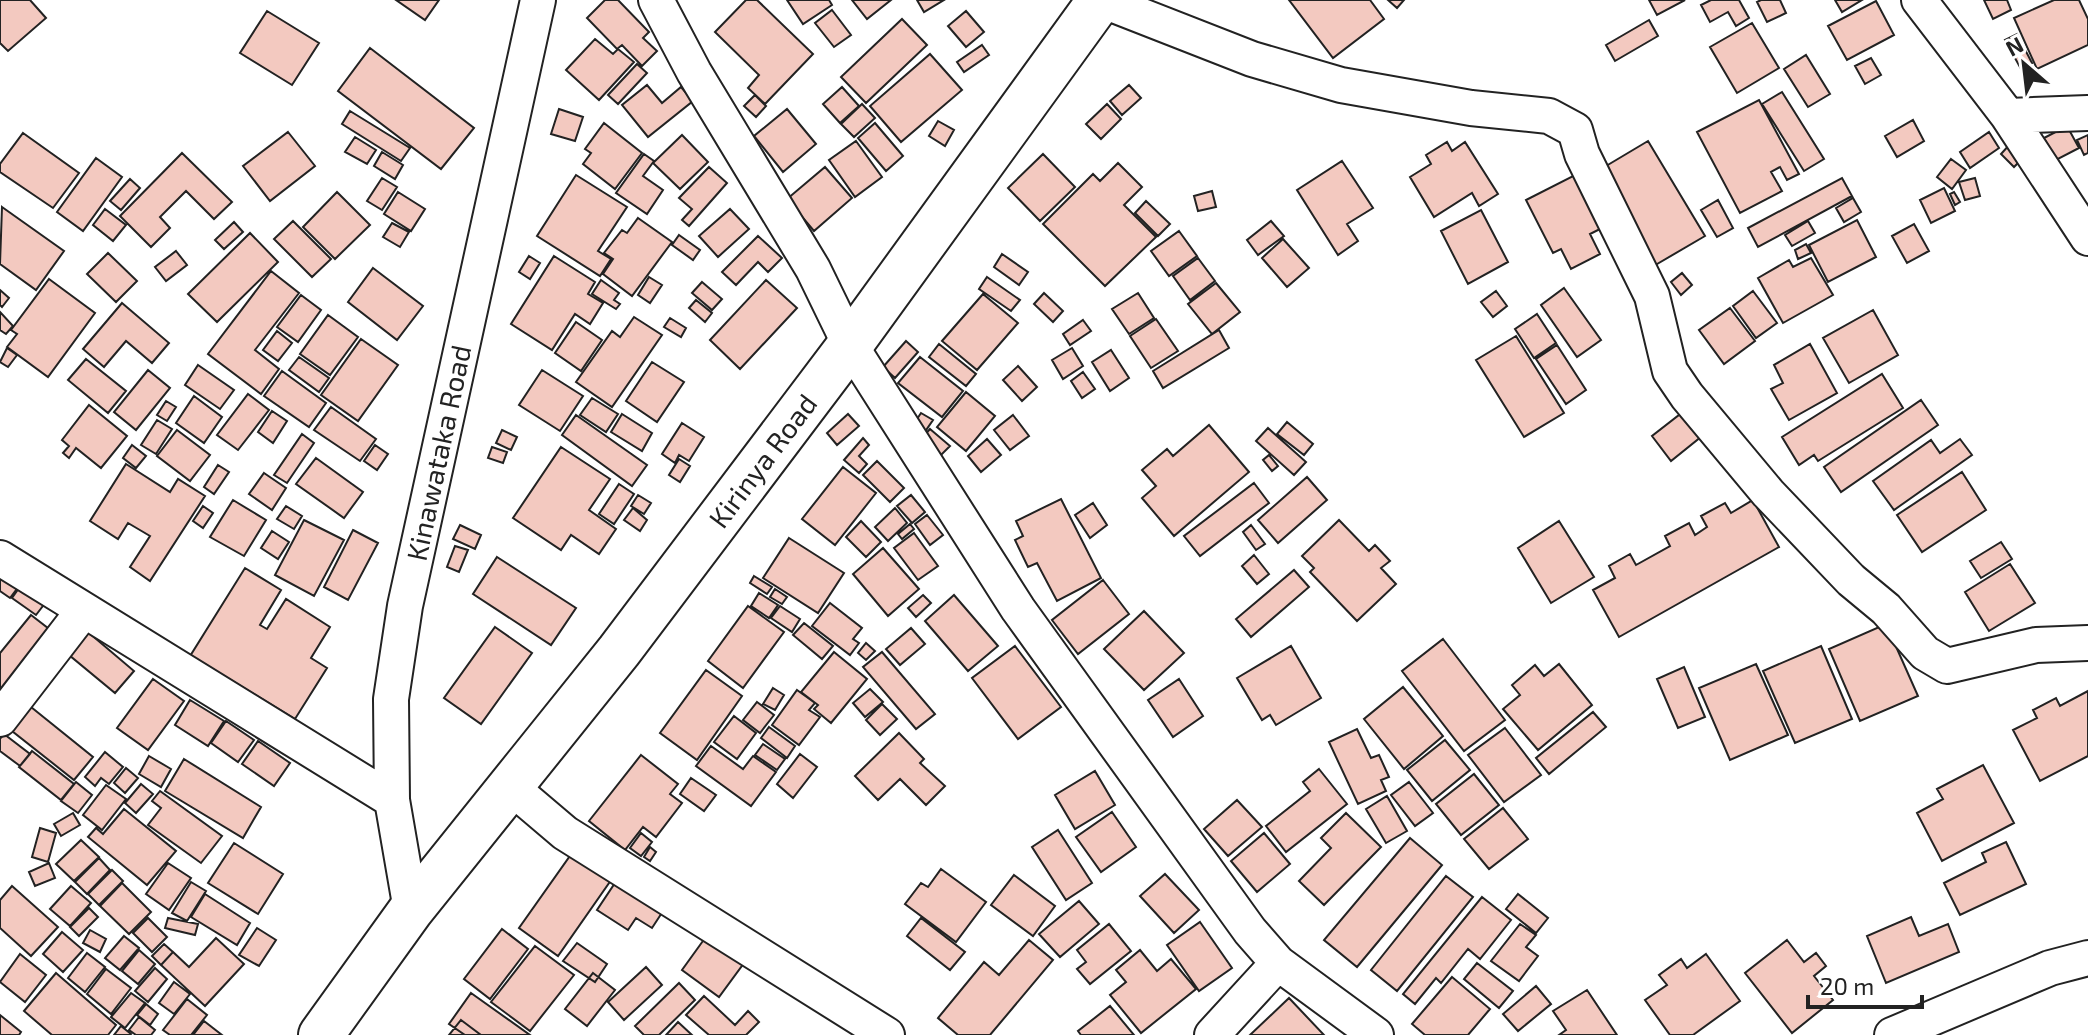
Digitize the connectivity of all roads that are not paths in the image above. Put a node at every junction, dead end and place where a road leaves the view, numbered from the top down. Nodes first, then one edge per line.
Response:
1 (538, 0) edge
2 (656, 0) edge
3 (1100, 0) edge
4 (1919, 0) edge
5 (2088, 113) edge
6 (2008, 116) junction
7 (2088, 238) edge
8 (850, 345) junction
9 (0, 558) edge
10 (84, 610) junction
11 (2088, 643) edge
12 (0, 719) edge
13 (512, 788) junction
14 (392, 800) junction
15 (411, 910) junction
16 (2088, 958) edge
17 (1278, 963) junction
18 (321, 1035) edge
19 (887, 1035) edge
20 (1212, 1035) edge
21 (1376, 1035) edge
22 (1892, 1035) edge

1 - 14 street, Kinawataka Road
2 - 8 street
3 - 8 main road, Kirinya Road
3 - 11 street
4 - 6 street
5 - 6 street
6 - 7 street
8 - 13 main road, Kirinya Road
8 - 17 street
9 - 10 street
10 - 12 street
10 - 14 street
13 - 15 main road, Kirinya Road
13 - 19 street
14 - 15 street, Kinawataka Road
15 - 18 main road, Kirinya Road
16 - 22 street
17 - 20 street
17 - 21 street

